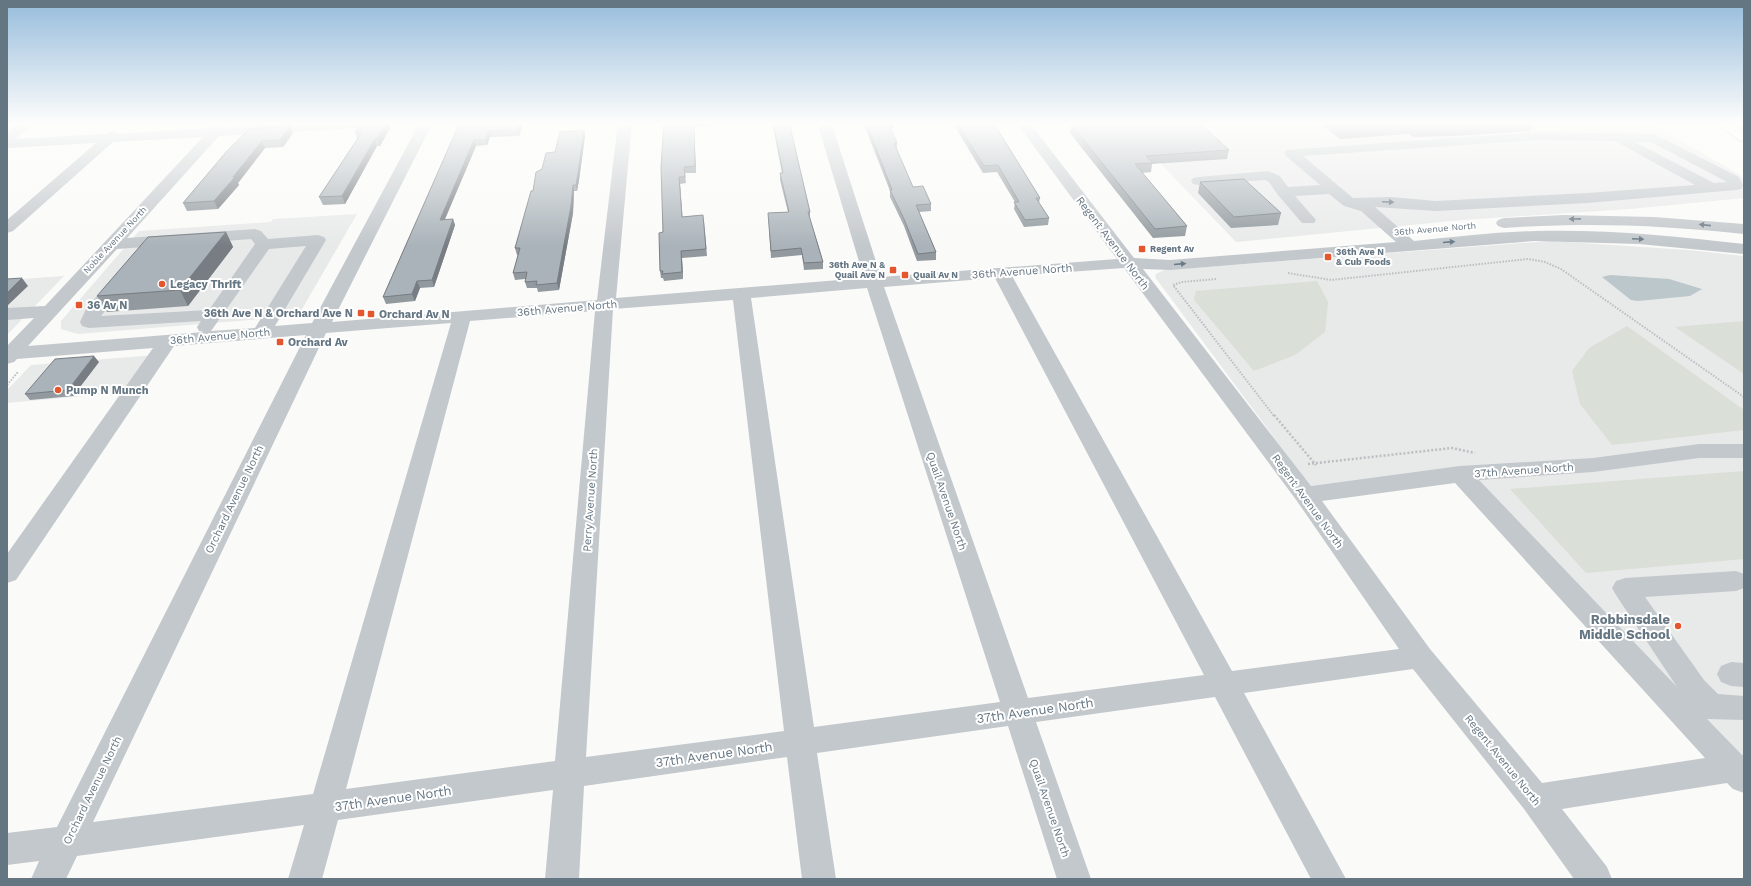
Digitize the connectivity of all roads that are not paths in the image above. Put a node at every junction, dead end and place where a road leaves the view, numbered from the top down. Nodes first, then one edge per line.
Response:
1 (81, 163) edge
2 (186, 163) edge
3 (405, 163) edge
4 (621, 163) edge
5 (837, 163) edge
6 (1053, 163) edge
7 (1303, 163) edge
8 (1666, 163) edge
9 (1702, 163) edge
10 (1198, 182) dead end
11 (1712, 188) junction
12 (1333, 189) junction
13 (1283, 192) junction
14 (1350, 203) junction
15 (1308, 220) dead end
16 (7, 228) edge
17 (1744, 229) edge
18 (1376, 234) junction
19 (1393, 240) junction
20 (154, 241) junction
21 (112, 244) junction
22 (264, 244) junction
23 (1744, 249) edge
24 (1128, 263) junction
25 (1001, 272) junction
26 (873, 283) junction
27 (108, 294) junction
28 (742, 294) junction
29 (63, 297) junction
30 (606, 304) junction
31 (50, 311) junction
32 (7, 314) edge
33 (214, 315) junction
34 (462, 316) junction
35 (319, 328) junction
36 (262, 332) junction
37 (198, 337) junction
38 (168, 340) junction
39 (8, 355) edge
40 (1744, 451) edge
41 (1460, 474) junction
42 (1305, 495) junction
43 (7, 573) edge
44 (1736, 581) dead end
45 (1420, 657) junction
46 (1223, 684) junction
47 (1673, 704) junction
48 (1712, 707) junction
49 (1744, 708) edge
50 (1018, 712) junction
51 (801, 742) junction
52 (1740, 772) edge
53 (570, 774) junction
54 (1535, 799) junction
55 (325, 807) junction
56 (67, 841) junction
57 (7, 849) edge
58 (48, 879) edge
59 (305, 879) edge
60 (562, 879) edge
61 (819, 879) edge
62 (1074, 879) edge
63 (1329, 879) edge
64 (1595, 879) edge

1 - 16 street
2 - 21 street, Noble Avenue North
3 - 35 street, Orchard Avenue North
4 - 30 street, Perry Avenue North
5 - 26 street, Quail Avenue North
6 - 24 street, Regent Avenue North
7 - 12 street
8 - 11 street
9 - 11 street
10 - 13 street
14 -> 11 street
12 - 13 street
12 - 14 street
13 - 15 street
14 - 18 street
14 - 19 street
17 -> 19 street, 36th Avenue North
18 - 19 street
18 - 24 street, 36th Avenue North
19 -> 23 street, 36th Avenue North
24 -> 19 street, 36th Avenue North
20 - 21 street
20 - 22 street
20 - 27 street
21 - 29 street, Noble Avenue North
22 - 33 street
22 - 36 street
24 - 25 street, 36th Avenue North
24 - 42 street, Regent Avenue North
25 - 26 street, 36th Avenue North
25 - 46 street
26 - 28 street, 36th Avenue North
26 - 50 street, Quail Avenue North
27 - 29 street
27 - 33 street
28 - 30 street, 36th Avenue North
28 - 51 street
29 - 31 street, Noble Avenue North
30 - 34 street, 36th Avenue North
30 - 53 street, Perry Avenue North
31 - 32 street
31 - 39 street, Noble Avenue North
33 - 37 street
34 - 35 street, 36th Avenue North
34 - 55 street
35 - 36 street, 36th Avenue North
35 - 56 street, Orchard Avenue North
36 - 37 street, 36th Avenue North
37 - 38 street, 36th Avenue North
38 - 39 street, 36th Avenue North
38 - 43 street
40 - 41 street, 37th Avenue North
41 - 42 street, 37th Avenue North
41 - 47 street
42 - 45 street, Regent Avenue North
44 - 48 street
45 - 46 street, 37th Avenue North
45 - 54 street, Regent Avenue North
46 - 50 street, 37th Avenue North
46 - 63 street
47 - 48 street
47 - 52 street
48 - 49 street
50 - 51 street, 37th Avenue North
50 - 62 street, Quail Avenue North
51 - 53 street, 37th Avenue North
51 - 61 street
52 - 54 street
53 - 55 street, 37th Avenue North
53 - 60 street, Perry Avenue North
54 - 64 street, Regent Avenue North
55 - 56 street, 37th Avenue North
55 - 59 street
56 - 57 street, 37th Avenue North
56 - 58 street, Orchard Avenue North

